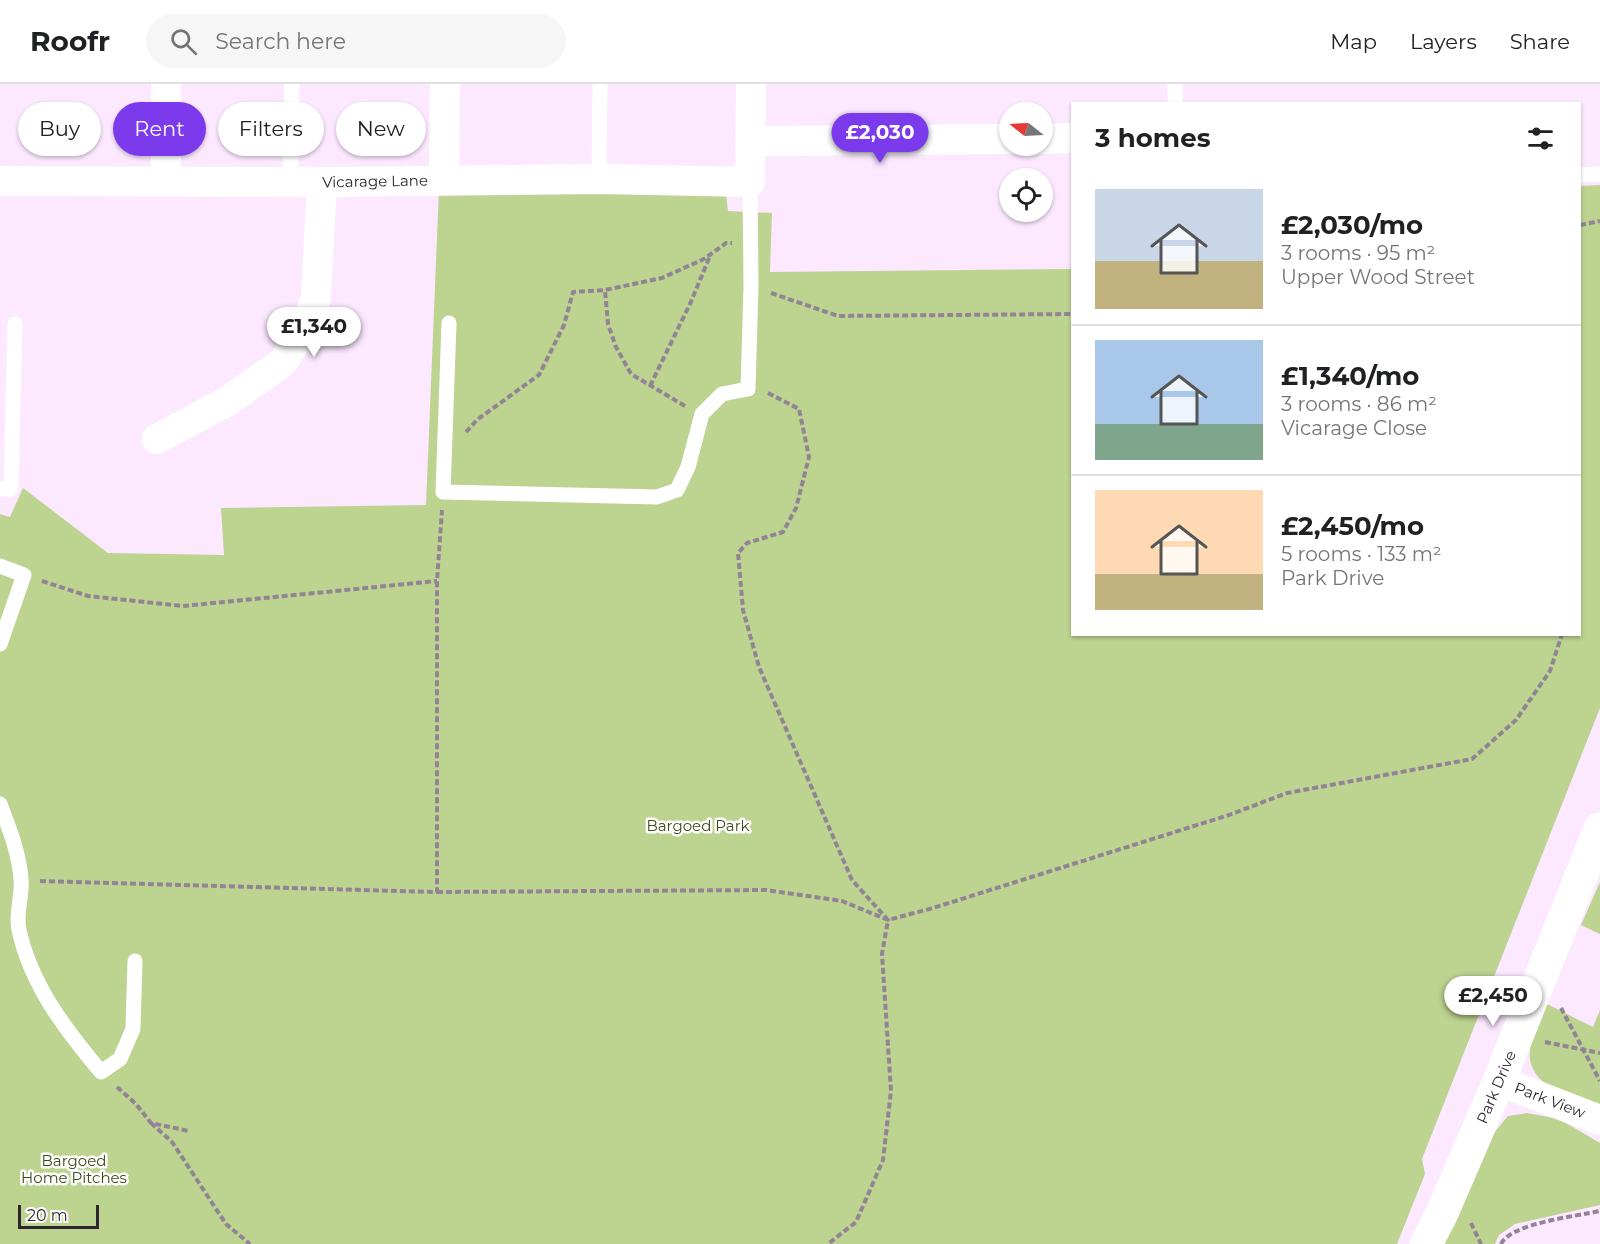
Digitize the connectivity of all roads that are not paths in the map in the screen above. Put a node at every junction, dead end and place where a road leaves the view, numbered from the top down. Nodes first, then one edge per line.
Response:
1 (166, 84) edge
2 (291, 84) edge
3 (445, 84) edge
4 (600, 84) edge
5 (751, 84) edge
6 (1176, 84) edge
7 (1175, 102) edge
8 (1071, 138) edge
9 (999, 139) edge
10 (1053, 139) edge
11 (750, 141) junction
12 (1600, 174) edge
13 (1581, 175) edge
14 (599, 179) junction
15 (444, 180) junction
16 (0, 181) edge
17 (166, 181) junction
18 (290, 181) junction
19 (322, 182) junction
20 (750, 182) junction
21 (449, 323) dead end
22 (15, 324) dead end
23 (157, 439) dead end
24 (0, 489) edge
25 (0, 566) edge
26 (0, 644) edge
27 (0, 804) edge
28 (1597, 845) edge
29 (135, 961) dead end
30 (1499, 1081) junction
31 (1600, 1120) edge
32 (1426, 1244) edge

1 - 17 street
2 - 18 lane
3 - 15 street
4 - 14 lane
5 - 11 street
6 - 7 lane
8 - 10 street
9 - 11 street
11 - 20 street
12 - 13 lane
14 - 15 street, Vicarage Lane
14 - 20 street, Vicarage Lane
15 - 19 street, Vicarage Lane
16 - 17 street, Vicarage Lane
17 - 18 street, Vicarage Lane
18 - 19 street, Vicarage Lane
19 - 23 street
20 - 21 lane
22 - 24 lane
25 - 26 lane
27 - 29 lane
28 - 30 street, Park Drive
30 - 31 street, Park View
30 - 32 street, Park Drive

